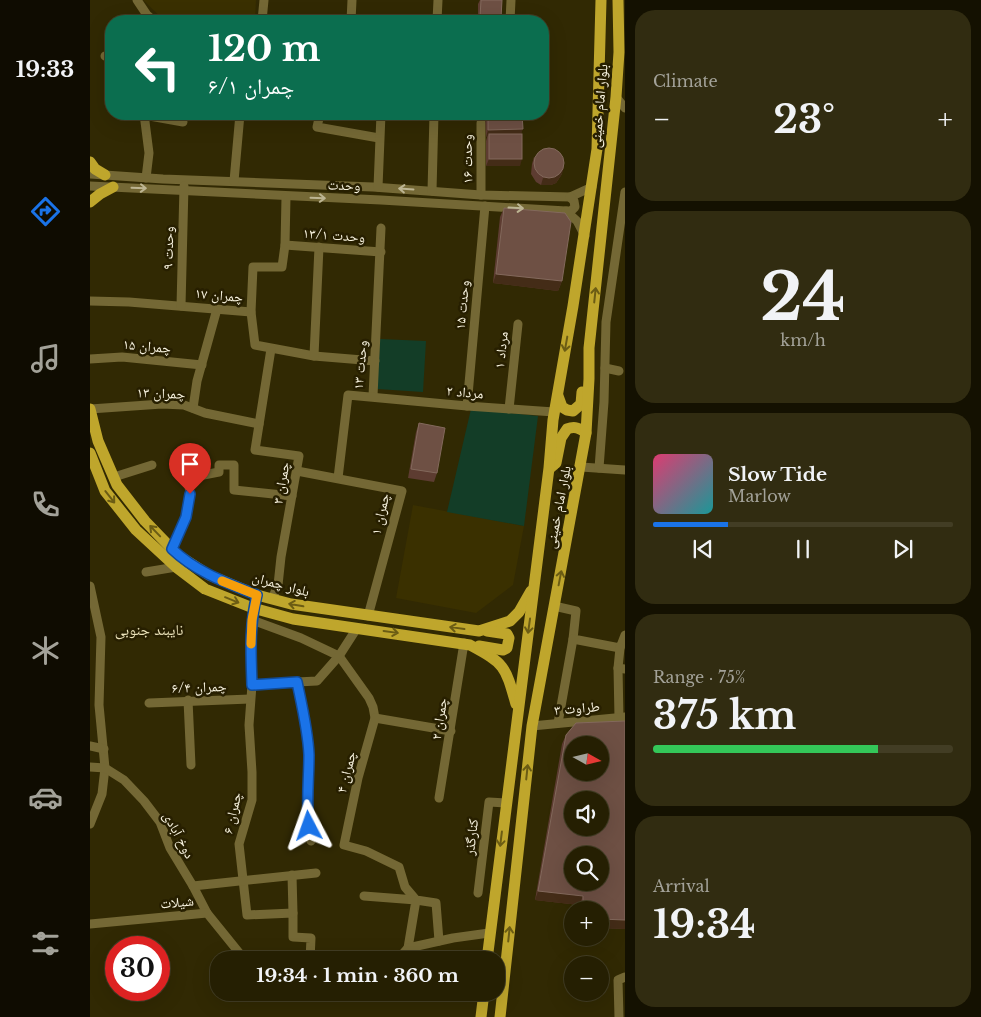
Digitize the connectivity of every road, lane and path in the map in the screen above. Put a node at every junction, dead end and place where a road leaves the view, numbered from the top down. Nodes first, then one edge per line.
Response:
1 (136, 0) edge
2 (264, 0) edge
3 (352, 0) edge
4 (438, 0) edge
5 (511, 0) edge
6 (601, 0) edge
7 (618, 0) edge
8 (148, 15) edge
9 (263, 15) edge
10 (351, 15) edge
11 (437, 15) edge
12 (510, 15) edge
13 (621, 31) edge
14 (621, 73) edge
15 (616, 97) junction
16 (625, 108) edge
17 (145, 120) edge
18 (172, 120) edge
19 (239, 120) edge
20 (319, 120) edge
21 (381, 120) edge
22 (434, 120) edge
23 (183, 122) dead end
24 (481, 122) dead end
25 (380, 138) junction
26 (90, 162) edge
27 (90, 174) edge
28 (105, 175) junction
29 (146, 178) junction
30 (184, 180) junction
31 (214, 181) junction
32 (234, 181) junction
33 (90, 186) edge
34 (113, 187) junction
35 (378, 187) junction
36 (592, 187) junction
37 (184, 191) junction
38 (432, 191) junction
39 (213, 193) junction
40 (481, 195) junction
41 (286, 196) junction
42 (570, 197) junction
43 (624, 199) edge
44 (90, 202) edge
45 (485, 206) junction
46 (566, 211) junction
47 (382, 228) dead end
48 (585, 236) junction
49 (285, 245) junction
50 (318, 247) junction
51 (381, 252) junction
52 (90, 301) edge
53 (181, 306) junction
54 (217, 309) junction
55 (251, 312) junction
56 (606, 322) junction
57 (518, 324) dead end
58 (591, 333) junction
59 (589, 348) junction
60 (271, 349) junction
61 (314, 356) junction
62 (90, 359) edge
63 (375, 361) junction
64 (202, 365) junction
65 (604, 368) junction
66 (619, 371) dead end
67 (557, 394) junction
68 (373, 396) junction
69 (467, 406) junction
70 (193, 408) junction
71 (90, 409) edge
72 (509, 409) junction
73 (554, 412) junction
74 (259, 424) junction
75 (586, 433) junction
76 (90, 453) edge
77 (185, 455) dead end
78 (152, 465) dead end
79 (581, 467) junction
80 (549, 468) junction
81 (599, 468) junction
82 (625, 470) edge
83 (297, 471) junction
84 (114, 477) junction
85 (188, 478) junction
86 (338, 478) junction
87 (292, 496) junction
88 (172, 549) junction
89 (176, 568) junction
90 (146, 572) dead end
91 (536, 583) junction
92 (90, 586) edge
93 (257, 595) junction
94 (272, 599) junction
95 (554, 606) junction
96 (253, 614) junction
97 (368, 616) junction
98 (356, 628) junction
99 (479, 631) junction
100 (625, 635) edge
101 (573, 639) junction
102 (467, 644) junction
103 (620, 648) junction
104 (339, 656) junction
105 (621, 669) edge
106 (297, 682) junction
107 (252, 685) junction
108 (250, 699) junction
109 (188, 700) junction
110 (90, 701) edge
111 (149, 702) dead end
112 (99, 705) junction
113 (518, 708) junction
114 (622, 717) edge
115 (375, 718) junction
116 (558, 723) junction
117 (532, 726) junction
118 (451, 731) junction
119 (90, 746) edge
120 (104, 749) junction
121 (191, 764) dead end
122 (90, 767) edge
123 (105, 768) junction
124 (439, 798) dead end
125 (506, 803) junction
126 (90, 824) edge
127 (311, 841) dead end
128 (316, 873) dead end
129 (292, 876) junction
130 (242, 880) junction
131 (193, 886) junction
132 (478, 893) dead end
133 (364, 896) dead end
134 (416, 900) junction
135 (207, 913) junction
136 (293, 913) junction
137 (90, 924) edge
138 (489, 933) junction
139 (439, 940) junction
140 (408, 948) junction
141 (237, 951) edge
142 (310, 951) edge
143 (405, 951) edge
144 (488, 951) edge
145 (625, 977) edge
146 (483, 1001) edge
147 (481, 1017) edge
148 (500, 1017) edge
149 (619, 1017) edge

1 - 8 street
2 - 9 street
3 - 10 street
4 - 11 street
5 - 12 street
6 - 36 main road, بلوار امام خمینی
7 - 13 main road, بلوار امام خمینی
13 - 14 main road, بلوار امام خمینی
14 - 15 main road, بلوار امام خمینی
15 - 16 street
58 -> 15 main road, بلوار امام خمینی
17 - 29 street
18 - 23 street
19 - 32 street
20 - 25 street
21 - 25 street
22 - 38 street
24 - 40 street, وحدت ۱۶
25 - 35 street
26 - 28 main road
27 - 28 street, وحدت
28 - 29 street, وحدت
29 - 30 street, وحدت
30 - 31 street, وحدت
30 - 37 street, وحدت ۹
31 - 32 street, وحدت
31 - 39 street
32 - 35 street, وحدت
33 - 34 street, وحدت
34 -> 37 street, وحدت
34 - 44 main road
38 -> 35 street, وحدت
36 - 42 street, وحدت
36 - 48 main road, بلوار امام خمینی
37 - 39 street, وحدت
37 - 53 street, وحدت ۹
38 - 40 street, وحدت
39 - 41 street, وحدت
40 - 42 street, وحدت
41 -> 45 street, وحدت
41 - 49 street
42 - 46 street
43 - 56 street
45 -> 46 street, وحدت
45 - 69 street, وحدت ۱۵
46 - 48 street
47 - 51 street, وحدت ۱۳
48 -> 67 main road, بلوار امام خمینی
49 - 50 street, وحدت ۱۳/۱
49 - 55 street
50 - 51 street, وحدت ۱۳/۱
50 - 61 street
51 - 63 street, وحدت ۱۳
52 - 53 street, چمران ۱۷
53 - 54 street, چمران ۱۷
54 - 55 street, چمران ۱۷
54 - 64 street
55 - 60 street, چمران ۱۷
56 - 58 street
56 - 65 street
57 - 72 street, مرداد ۱
58 - 59 main road, بلوار امام خمینی
59 - 67 main road
59 - 75 main road, بلوار امام خمینی
60 - 61 street, چمران ۱۷
60 - 74 street, چمران ۳
61 - 63 street, چمران ۱۷
62 - 64 street, چمران ۱۵
63 - 68 street, وحدت ۱۳
64 - 70 street
65 - 66 street
65 - 81 street
67 - 73 main road, بلوار امام خمینی
68 - 69 street, مرداد ۲
68 - 86 street, وحدت ۱۳
69 - 72 street, مرداد ۲
70 - 71 street, چمران ۱۳
70 - 74 street, چمران ۱۳
71 - 84 main road, بلوار چمران
72 - 73 street, مرداد ۲
73 - 80 main road, بلوار امام خمینی
74 - 83 street, چمران ۳
75 - 79 main road, بلوار امام خمینی
75 - 80 main road
76 -> 89 main road
77 - 85 street
78 - 84 street
79 - 81 street
95 -> 79 main road, بلوار امام خمینی
80 - 91 main road, بلوار امام خمینی
81 - 82 street
83 - 86 street, چمران ۱
83 - 87 street, چمران ۳
88 -> 84 main road, بلوار چمران
85 - 87 street
85 - 88 street
86 - 97 street, چمران ۱
87 - 94 street, چمران ۳
88 - 93 main road, بلوار چمران
89 - 90 street
89 -> 96 main road
91 - 99 main road, بلوار چمران
91 -> 113 main road, بلوار امام خمینی
92 - 112 street
93 - 94 main road, بلوار چمران
93 - 96 main road
97 -> 94 main road, بلوار چمران
95 - 101 street
95 - 117 main road, بلوار امام خمینی
96 - 98 main road
96 - 104 street
96 - 107 street, چمران ۶
99 -> 97 main road, بلوار چمران
98 -> 102 main road
98 - 104 street
99 - 102 main road
100 - 103 street
101 - 103 street
101 - 116 street
102 - 113 main road
102 - 118 street, چمران ۲
103 - 105 street
104 - 106 street
104 - 115 street
105 - 114 street
106 - 107 street
106 - 127 street
107 - 108 street, چمران ۶
108 - 109 street, چمران ۶/۴
108 - 130 street, چمران ۶
109 - 111 street, چمران ۶/۴
109 - 121 street
110 - 112 street
112 - 120 street
113 - 125 main road, بلوار امام خمینی
114 - 116 street, طراوت ۳
115 - 118 street
115 - 134 street, چمران ۴
116 - 117 street, طراوت ۳
148 -> 117 main road, بلوار امام خمینی
118 - 124 street, چمران ۲
119 - 120 street
120 - 123 street
122 - 123 street, دوخ آبادی
123 - 126 street
123 - 131 street, دوخ آبادی
125 - 132 street, کنارگذر
125 -> 138 main road, بلوار امام خمینی
128 - 129 street
129 - 130 street
129 - 136 street
130 - 131 street
130 - 136 street, چمران ۶
131 - 135 street, دوخ آبادی
133 - 134 street
134 - 139 street
134 - 140 street
135 - 137 street, شیلات
135 - 141 street, شیلات
136 - 142 street
138 - 139 street
138 - 144 main road, بلوار امام خمینی
139 - 140 street
140 - 143 street
145 - 149 street
146 - 147 main road

